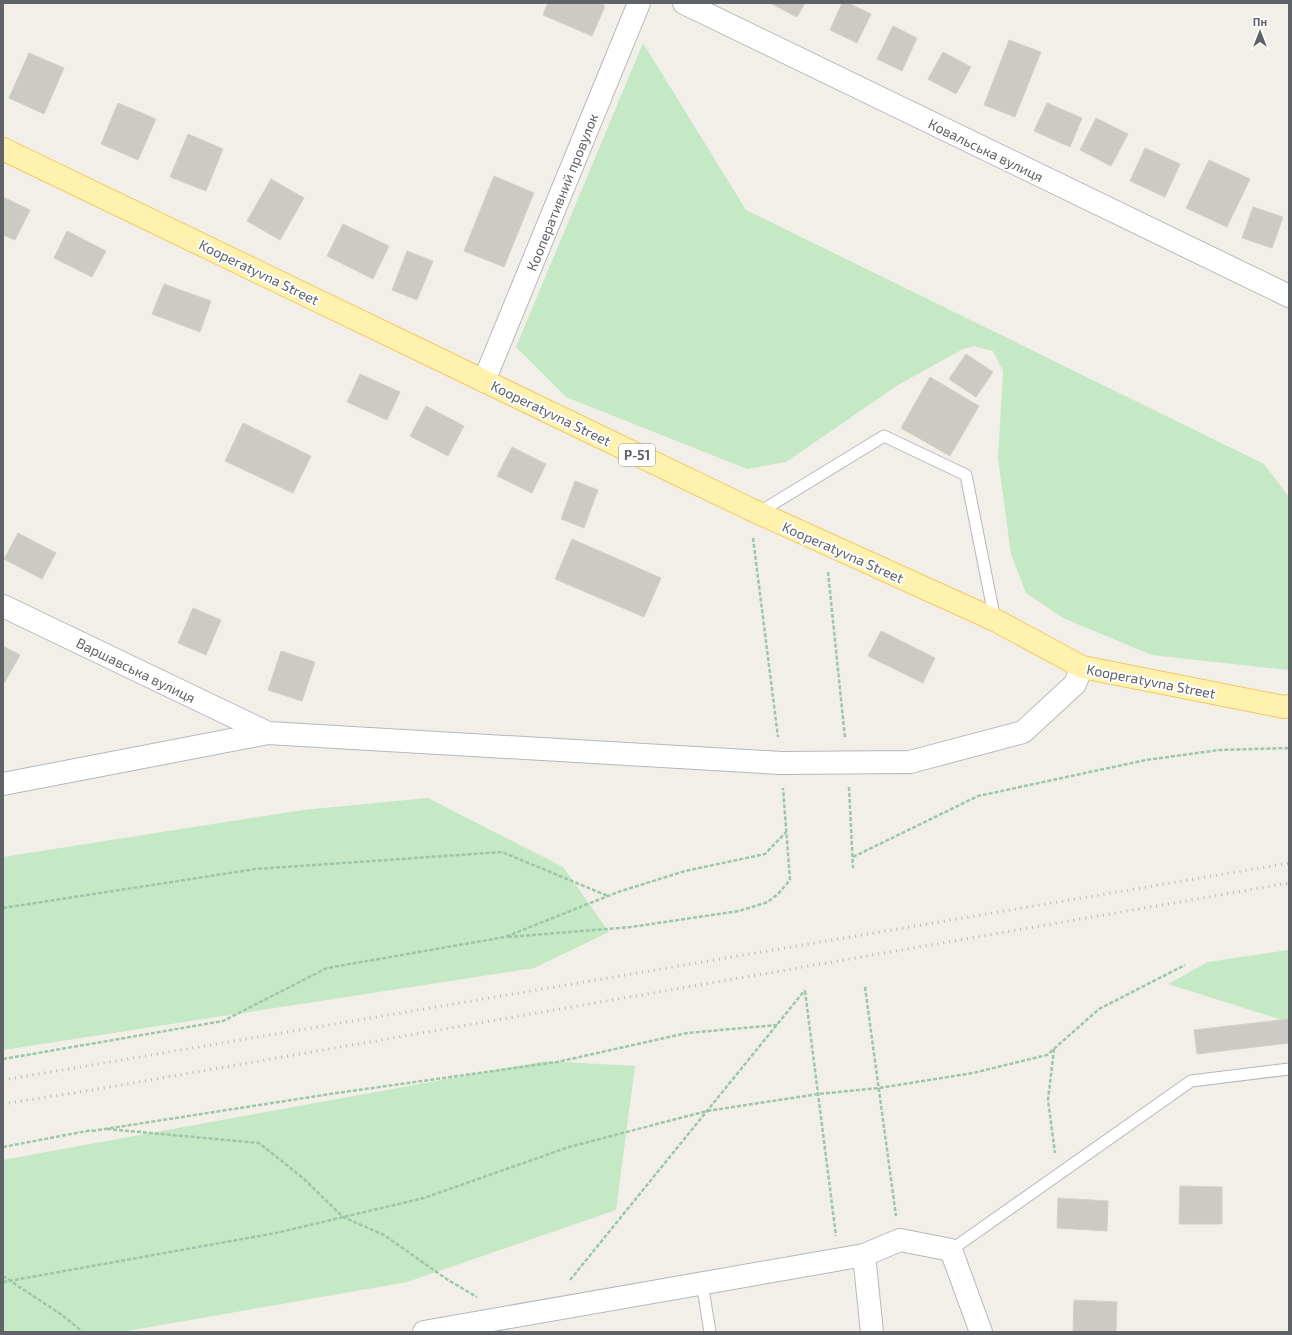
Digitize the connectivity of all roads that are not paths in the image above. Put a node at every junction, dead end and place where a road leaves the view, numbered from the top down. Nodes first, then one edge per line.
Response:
1 (639, 3) edge
2 (684, 3) edge
3 (3, 149) edge
4 (1289, 296) edge
5 (484, 381) junction
6 (754, 511) junction
7 (3, 606) edge
8 (995, 620) junction
9 (1082, 667) junction
10 (1289, 706) edge
11 (268, 733) junction
12 (3, 784) edge
13 (1289, 1069) edge
14 (951, 1250) junction
15 (864, 1255) junction
16 (702, 1283) junction
17 (424, 1332) edge
18 (710, 1332) edge
19 (872, 1332) edge
20 (981, 1332) edge

1 - 5 street, Кооперативний провулок
2 - 4 street, Ковальська вулиця
3 - 5 main road, Kooperatyvna Street / Р-51
5 - 6 main road, Kooperatyvna Street / Р-51
6 - 8 main road, Kooperatyvna Street / Р-51
6 - 8 lane
7 - 11 street, Варшавська вулиця
8 - 9 main road, Kooperatyvna Street / Р-51
9 - 10 main road, Kooperatyvna Street / Р-51
9 - 11 street
11 - 12 street
13 - 14 lane
14 - 15 street
14 - 20 street
15 - 16 street
15 - 19 street
16 - 17 street
16 - 18 lane

